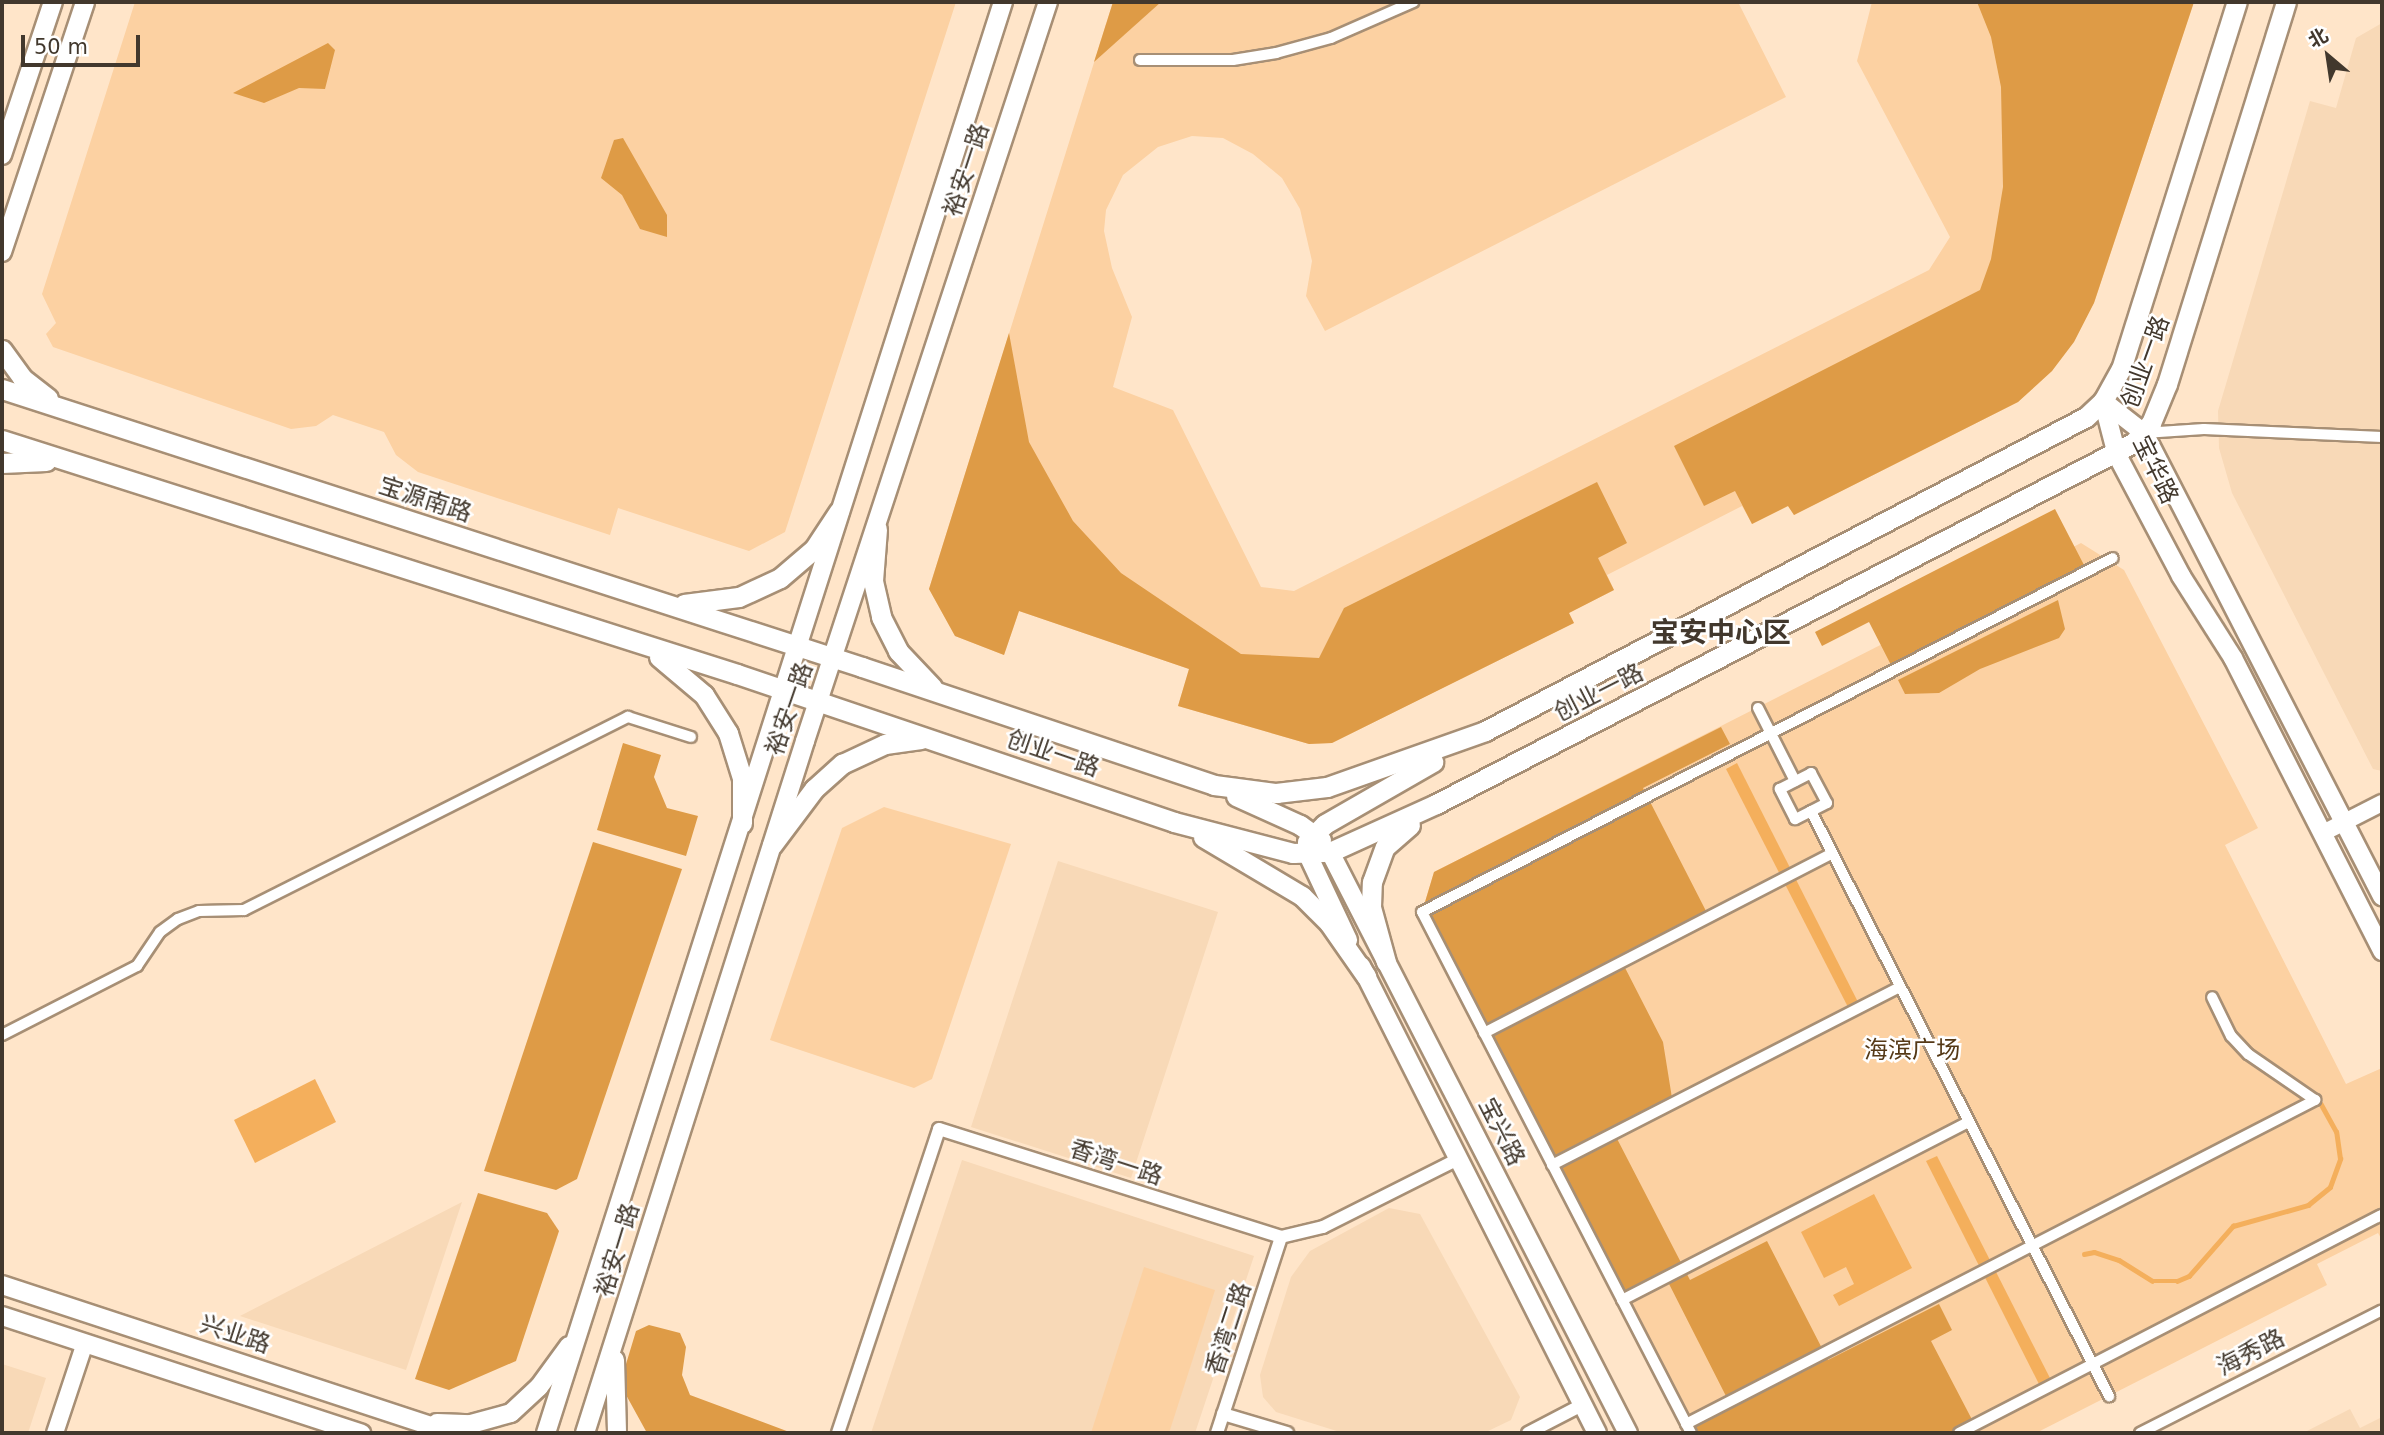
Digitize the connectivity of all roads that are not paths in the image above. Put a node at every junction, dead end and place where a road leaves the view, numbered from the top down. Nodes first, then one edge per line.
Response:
1 (52, 2) edge
2 (85, 2) edge
3 (1003, 2) edge
4 (1048, 2) edge
5 (1413, 2) edge
6 (2235, 5) edge
7 (2285, 7) edge
8 (1140, 60) dead end
9 (2, 155) edge
10 (2, 252) edge
11 (2, 350) edge
12 (2, 389) edge
13 (2103, 401) junction
14 (66, 410) junction
15 (2144, 433) junction
16 (2382, 436) edge
17 (2, 440) edge
18 (2117, 455) junction
19 (2, 463) edge
20 (70, 463) junction
21 (839, 511) junction
22 (877, 529) junction
23 (2198, 541) junction
24 (2170, 555) junction
25 (2113, 558) dead end
26 (658, 601) junction
27 (797, 646) junction
28 (643, 648) junction
29 (833, 658) junction
30 (784, 690) junction
31 (942, 694) junction
32 (818, 701) junction
33 (1758, 708) dead end
34 (1485, 731) junction
35 (1771, 733) junction
36 (691, 737) dead end
37 (933, 739) junction
38 (1795, 781) junction
39 (1214, 785) junction
40 (2382, 803) edge
41 (1436, 804) junction
42 (1811, 811) junction
43 (1174, 822) junction
44 (2344, 822) junction
45 (741, 823) junction
46 (1313, 833) junction
47 (2323, 833) junction
48 (772, 845) junction
49 (1330, 852) junction
50 (1832, 853) junction
51 (1308, 855) junction
52 (2382, 896) edge
53 (2382, 951) edge
54 (1386, 962) junction
55 (1366, 976) junction
56 (1900, 987) junction
57 (2212, 997) dead end
58 (1484, 1033) junction
59 (2, 1035) edge
60 (1969, 1122) junction
61 (1458, 1158) junction
62 (1552, 1165) junction
63 (2382, 1215) edge
64 (1281, 1237) junction
65 (2033, 1246) junction
66 (2, 1285) edge
67 (1622, 1300) junction
68 (2382, 1310) edge
69 (2, 1315) edge
70 (584, 1319) junction
71 (617, 1336) junction
72 (85, 1343) junction
73 (2093, 1364) junction
74 (2109, 1396) dead end
75 (1582, 1405) junction
76 (389, 1412) junction
77 (1223, 1413) junction
78 (1689, 1429) edge
79 (55, 1433) edge
80 (361, 1433) edge
81 (452, 1433) edge
82 (545, 1433) edge
83 (585, 1433) edge
84 (617, 1433) edge
85 (838, 1433) edge
86 (1217, 1433) edge
87 (1287, 1433) edge
88 (1528, 1433) edge
89 (1597, 1433) edge
90 (1628, 1433) edge
91 (1959, 1433) edge
92 (2140, 1433) edge

1 - 9 main road
2 - 10 main road
3 - 21 main road, 裕安一路
4 - 22 main road, 裕安一路
5 - 8 street
6 - 13 main road, 创业一路
7 - 15 main road, 创业一路
11 - 14 main road
12 - 14 main road, 宝源南路
13 - 15 main road, 宝华路
13 - 18 main road, 宝华路
13 - 34 main road, 创业一路
14 - 26 main road, 宝源南路
15 - 16 street
15 - 18 main road, 创业一路
15 - 23 main road, 宝华路
17 - 20 main road
18 - 24 main road, 宝华路
18 - 41 main road, 创业一路
19 - 20 main road
20 - 28 main road
21 - 26 main road
21 - 27 main road, 裕安一路
22 - 29 main road, 裕安一路
22 - 31 main road
23 - 24 main road
23 - 44 main road, 宝华路
24 - 47 main road, 宝华路
25 - 35 street
26 - 27 main road, 宝源南路
27 - 29 main road, 宝源南路
27 - 30 main road, 裕安一路
28 - 30 main road
28 - 45 main road
29 - 31 main road, 创业一路
29 - 32 main road, 裕安一路
30 - 32 main road
30 - 45 main road, 裕安一路
31 - 39 main road, 创业一路
32 - 37 main road, 创业一路
32 - 48 main road, 裕安一路
33 - 35 street
34 - 39 main road, 创业一路
34 - 46 main road
35 - 38 street
35 - 58 street
36 - 59 street
37 - 43 main road, 创业一路
37 - 48 main road
38 - 42 street
38 - 42 street
39 - 46 main road
40 - 44 street
41 - 49 main road, 创业一路
41 - 54 main road
42 - 50 street
43 - 51 main road, 创业一路
43 - 55 main road
44 - 47 street
44 - 52 main road, 宝华路
45 - 70 main road, 裕安一路
46 - 49 main road
46 - 51 main road
47 - 53 main road, 宝华路
48 - 71 main road, 裕安一路
49 - 51 main road, 创业一路
49 - 54 main road, 宝兴路
50 - 56 street
50 - 58 street
51 - 55 main road, 宝兴路
54 - 90 main road, 宝兴路
55 - 61 main road, 宝兴路
56 - 60 street
56 - 62 street
57 - 65 street
58 - 62 street
60 - 65 street
60 - 67 street
61 - 64 street
61 - 75 main road, 宝兴路
62 - 67 street
63 - 73 street
64 - 77 street, 香湾二路
64 - 85 street, 香湾一路
65 - 73 street
65 - 78 street
66 - 76 main road, 兴业路
67 - 78 street
68 - 92 street, 海秀路
69 - 72 main road
70 - 76 main road
70 - 82 main road, 裕安一路
71 - 83 main road, 裕安一路
71 - 84 main road
72 - 79 street
72 - 80 main road
73 - 74 street
73 - 91 street
75 - 88 street
75 - 89 main road, 宝兴路
76 - 81 main road, 兴业路
77 - 86 street, 香湾二路
77 - 87 street

